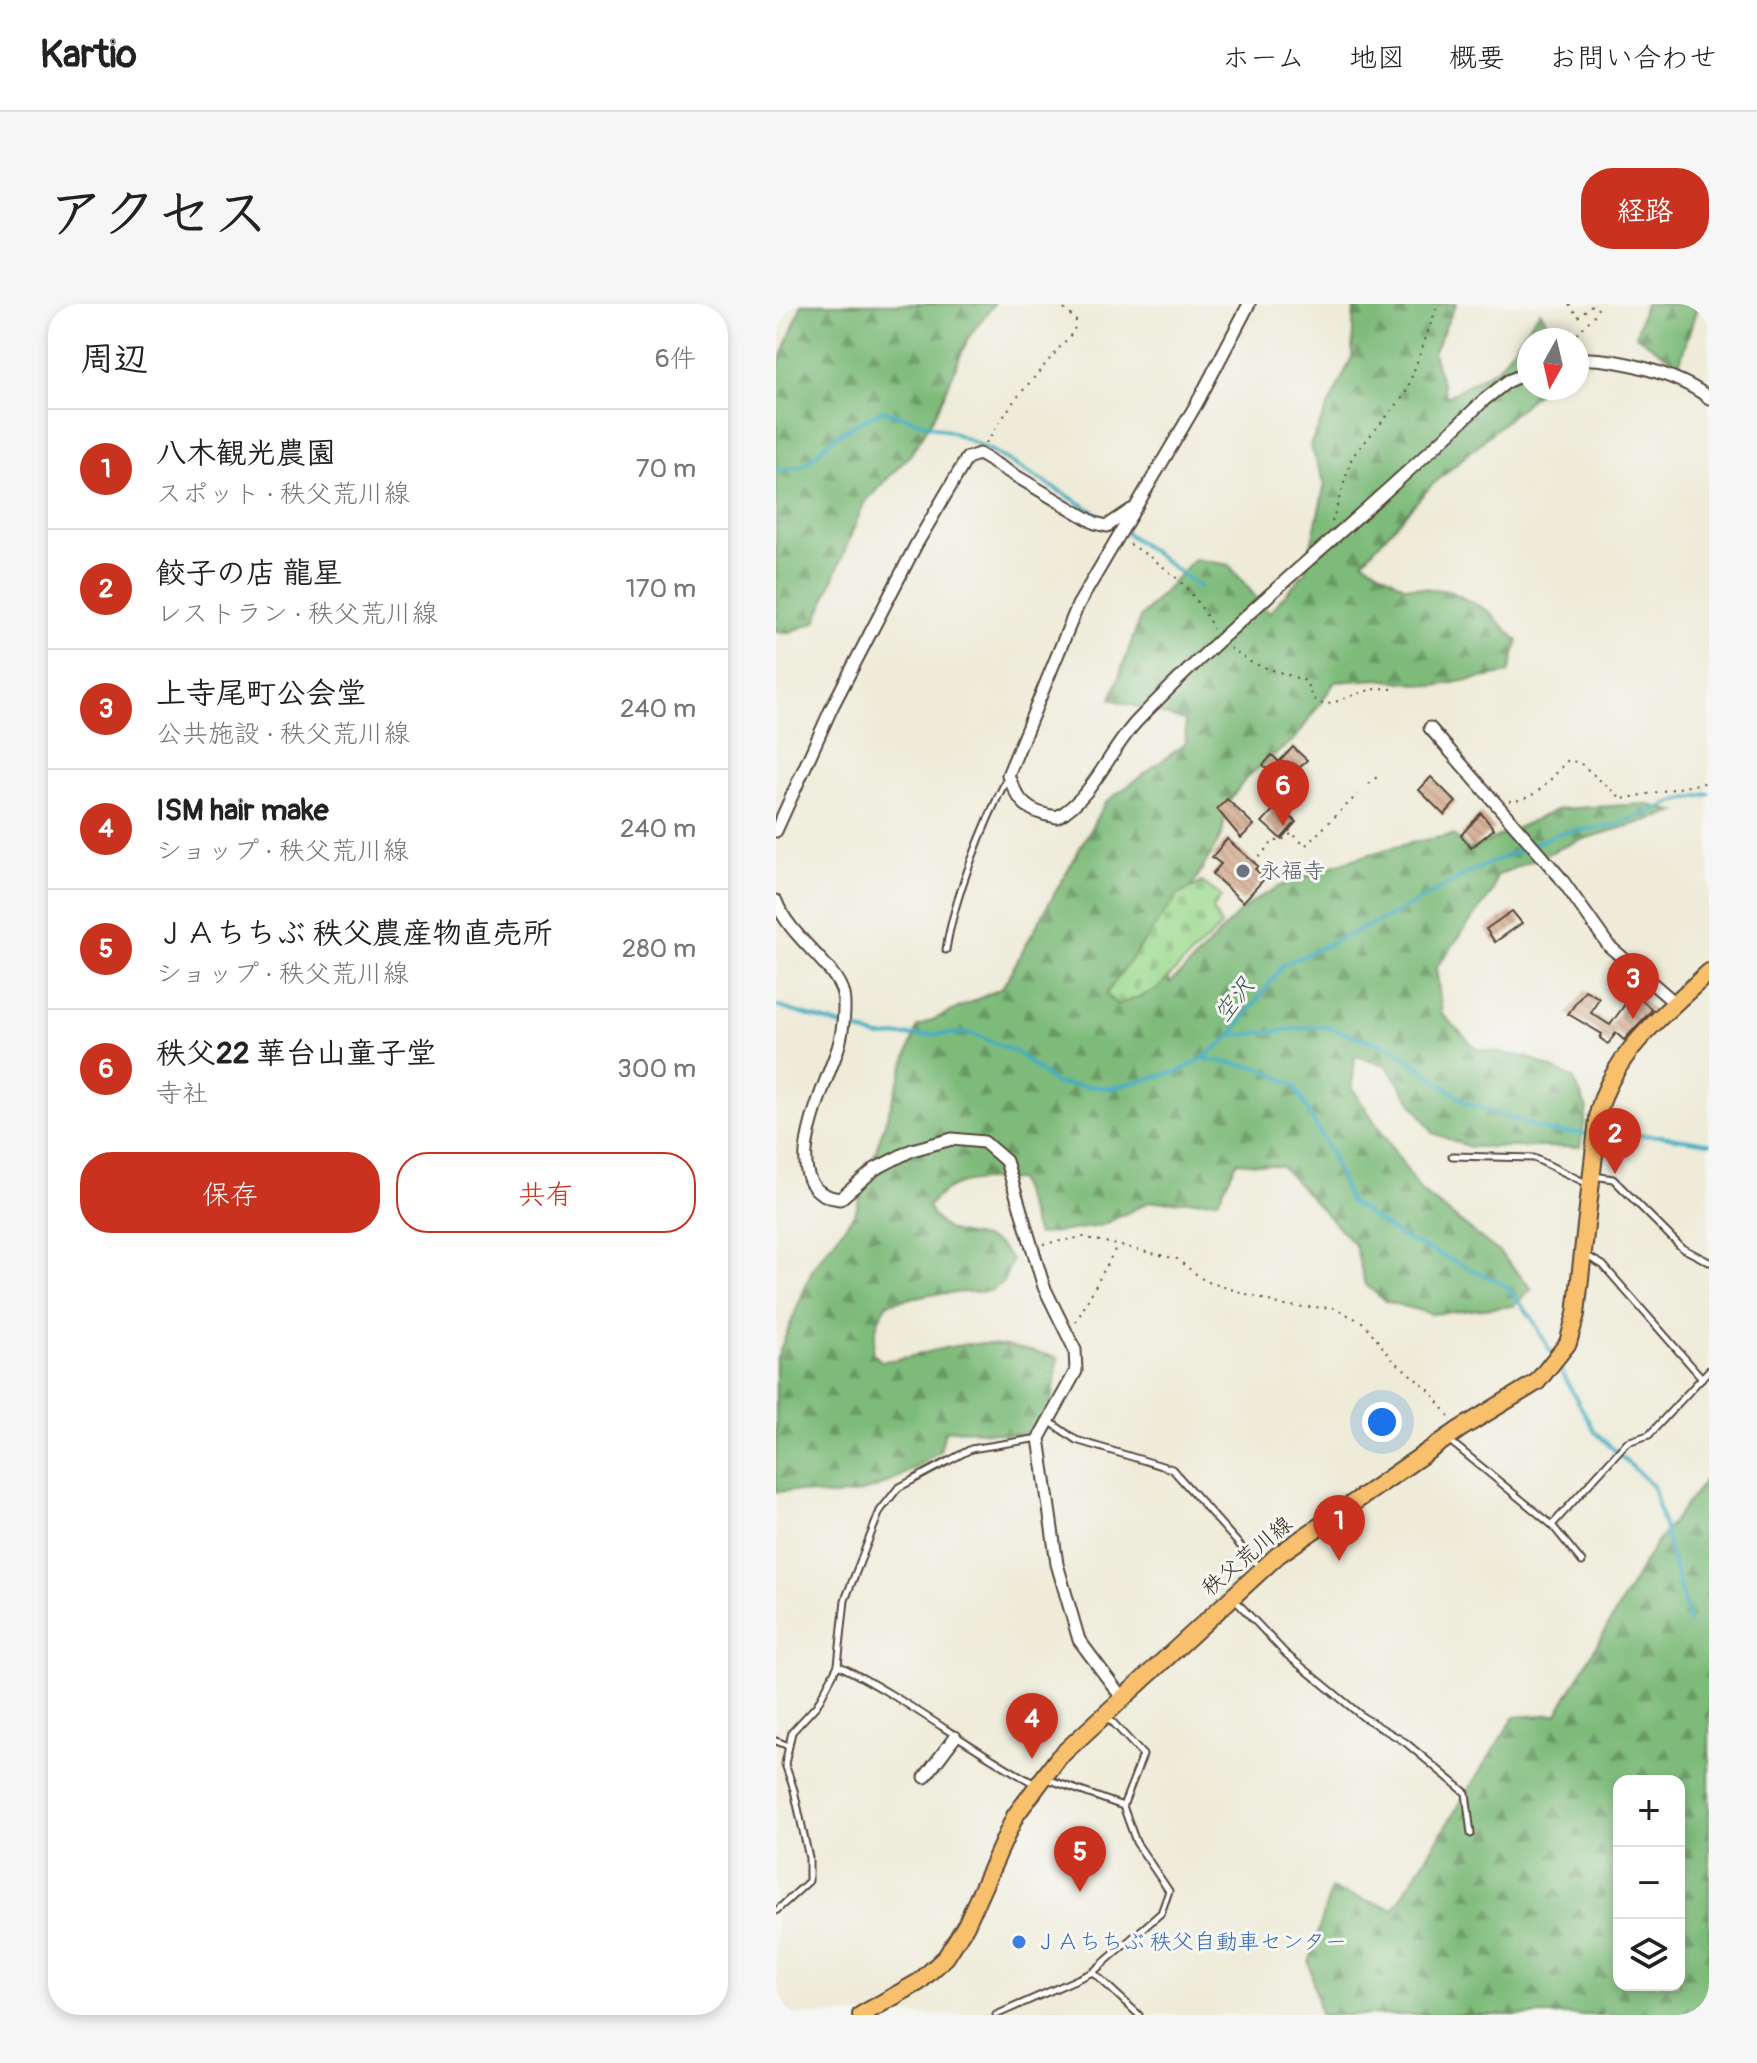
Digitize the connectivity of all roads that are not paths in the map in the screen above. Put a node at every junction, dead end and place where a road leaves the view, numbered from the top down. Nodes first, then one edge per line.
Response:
1 (1249, 304) edge
2 (1589, 360) edge
3 (1517, 377) edge
4 (1709, 398) edge
5 (1135, 508) junction
6 (1430, 728) dead end
7 (1008, 775) junction
8 (776, 831) edge
9 (776, 901) edge
10 (946, 950) dead end
11 (1709, 972) edge
12 (1675, 1003) junction
13 (794, 1140) dead end
14 (1452, 1156) dead end
15 (1591, 1180) junction
16 (798, 1185) dead end
17 (1581, 1253) junction
18 (1709, 1262) edge
19 (1709, 1370) edge
20 (1702, 1378) junction
21 (1049, 1421) junction
22 (1453, 1434) junction
23 (1039, 1438) junction
24 (1552, 1525) junction
25 (1582, 1562) dead end
26 (1261, 1569) junction
27 (1231, 1596) junction
28 (838, 1665) junction
29 (1123, 1699) junction
30 (1106, 1714) junction
31 (955, 1737) junction
32 (776, 1741) edge
33 (789, 1746) junction
34 (925, 1777) dead end
35 (1040, 1780) junction
36 (1123, 1806) junction
37 (1471, 1834) dead end
38 (776, 1911) edge
39 (1093, 1972) junction
40 (861, 2015) edge
41 (996, 2015) edge
42 (1139, 2015) edge

1 - 5 street
2 - 4 street
3 - 7 street
5 - 7 street
5 - 8 street
6 - 12 street
7 - 10 lane
9 - 13 street
11 - 12 main road, 秩父荒川線
12 - 15 main road, 秩父荒川線
14 - 15 lane
15 - 17 main road, 秩父荒川線
15 - 18 lane
16 - 21 street
17 - 20 lane
17 - 22 main road, 秩父荒川線
19 - 20 lane
20 - 24 lane
21 - 23 street
21 - 26 lane
22 - 24 lane
22 - 26 main road, 秩父荒川線
23 - 28 lane
23 - 29 street
24 - 25 lane
26 - 27 main road, 秩父荒川線
27 - 29 main road, 秩父荒川線
27 - 37 lane
28 - 31 lane
28 - 33 lane
29 - 30 main road, 秩父荒川線
30 - 35 main road, 秩父荒川線
30 - 36 lane
31 - 34 street
31 - 35 lane
32 - 33 lane
33 - 38 lane
35 - 36 lane
35 - 40 main road, 秩父荒川線
36 - 39 lane
39 - 41 lane
39 - 42 lane

